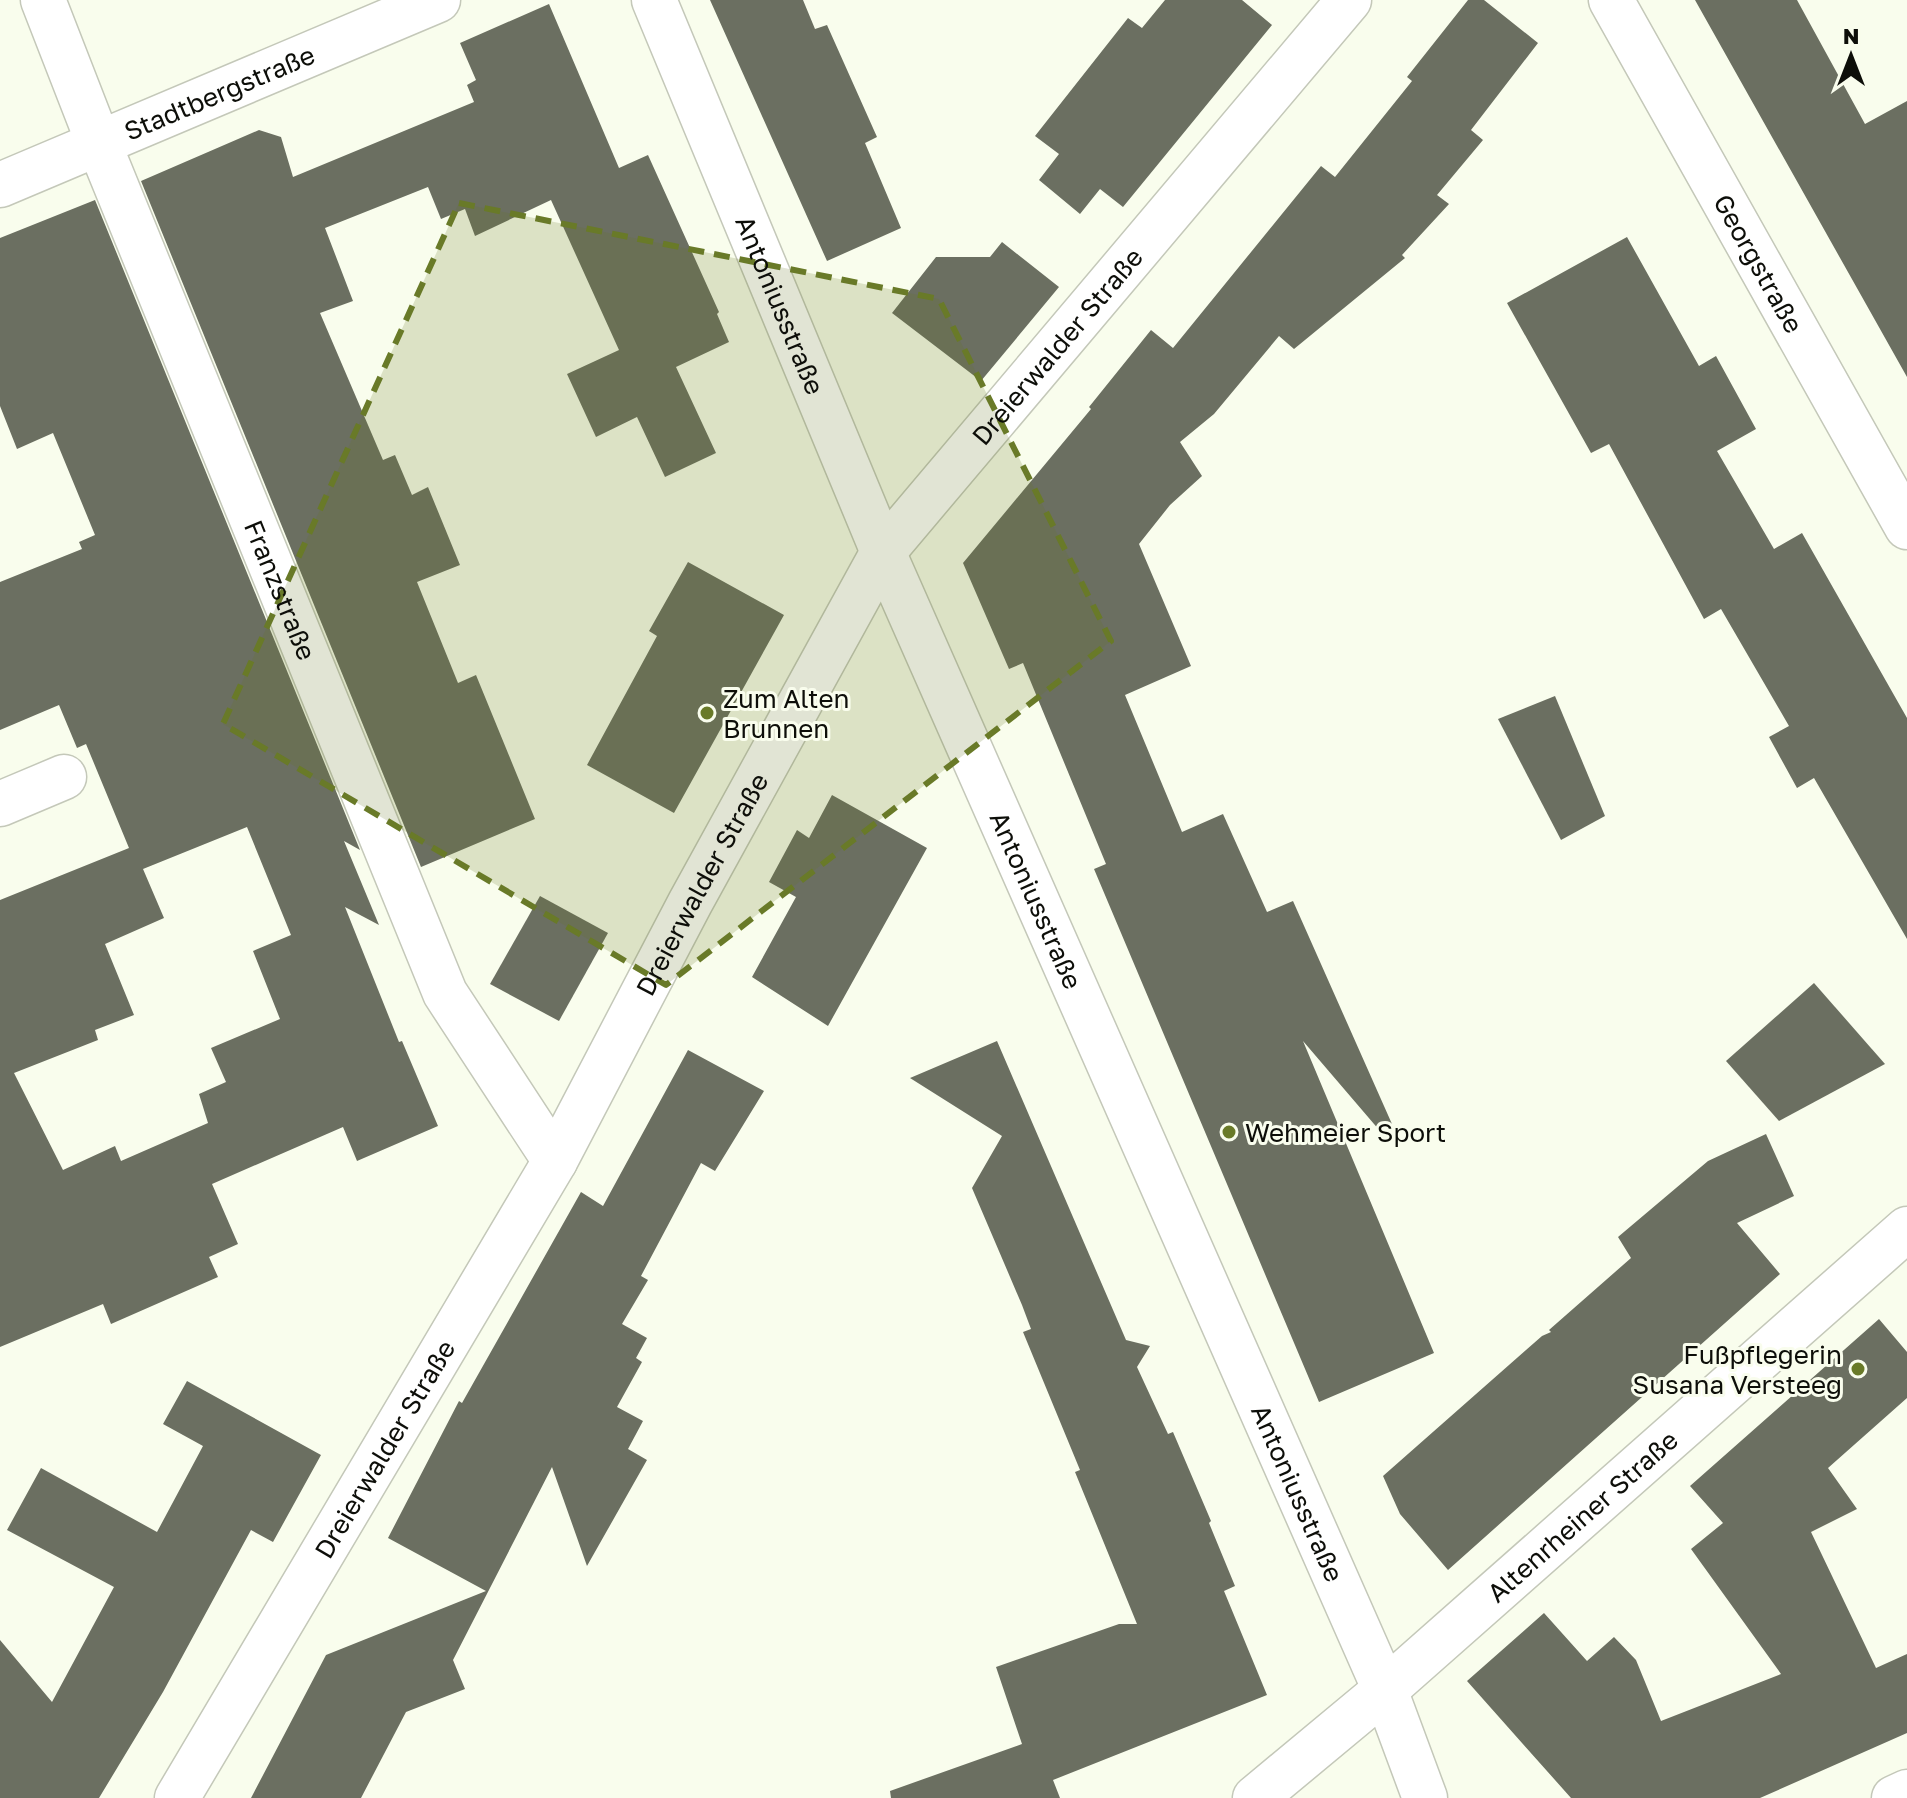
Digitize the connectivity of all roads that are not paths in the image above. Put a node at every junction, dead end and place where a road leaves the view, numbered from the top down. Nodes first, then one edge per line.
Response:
1 (43, 0) edge
2 (438, 0) edge
3 (654, 0) edge
4 (1349, 0) edge
5 (1611, 0) edge
6 (99, 144) junction
7 (0, 185) edge
8 (1907, 527) edge
9 (883, 552) junction
10 (64, 777) dead end
11 (0, 804) edge
12 (555, 1161) junction
13 (1907, 1229) edge
14 (1385, 1690) junction
15 (1907, 1792) edge
16 (177, 1798) edge
17 (1255, 1798) edge
18 (1425, 1798) edge
19 (1894, 1798) edge

1 - 6 street, Franzstraße
2 - 6 street, Stadtbergstraße
3 - 9 street, Antoniusstraße
4 - 9 street, Dreierwalder Straße
5 - 8 street, Georgstraße
6 - 7 street, Stadtbergstraße
6 - 12 street, Franzstraße
9 - 12 street, Dreierwalder Straße
9 - 14 street, Antoniusstraße
10 - 11 street
12 - 16 street, Dreierwalder Straße
13 - 14 street, Altenrheiner Straße
14 - 17 street, Altenrheiner Straße
14 - 18 street, Antoniusstraße
15 - 19 street

